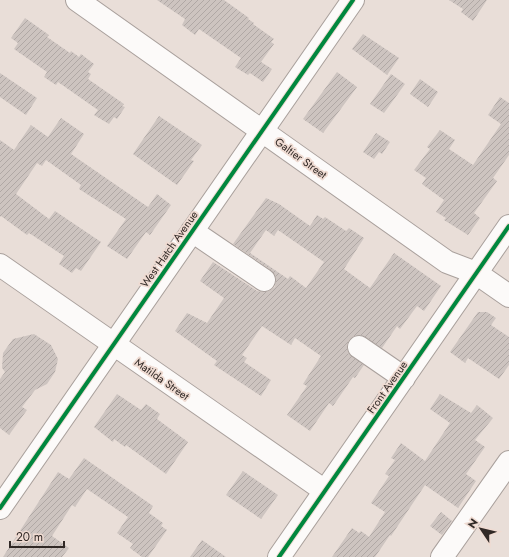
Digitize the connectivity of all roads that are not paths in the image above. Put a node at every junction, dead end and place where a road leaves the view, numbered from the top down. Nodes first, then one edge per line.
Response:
1 (77, 0) edge
2 (353, 0) edge
3 (262, 130) junction
4 (509, 226) edge
5 (192, 232) junction
6 (0, 265) edge
7 (476, 273) junction
8 (264, 280) dead end
9 (509, 296) edge
10 (114, 345) junction
11 (359, 347) dead end
12 (404, 378) junction
13 (509, 462) edge
14 (325, 491) junction
15 (0, 508) edge
16 (279, 557) edge
17 (442, 557) edge

1 - 3 street, Galtier Street
2 - 3 street, West Hatch Avenue
3 - 5 street, West Hatch Avenue
3 - 7 street, Galtier Street
4 - 7 street, Front Avenue
5 - 8 street
5 - 10 street, West Hatch Avenue
6 - 10 street, Matilda Street
7 - 9 street, Galtier Street
7 - 12 street, Front Avenue
10 - 14 street, Matilda Street
10 - 15 street, West Hatch Avenue
11 - 12 street
12 - 14 street, Front Avenue
13 - 17 street
14 - 16 street, Front Avenue

